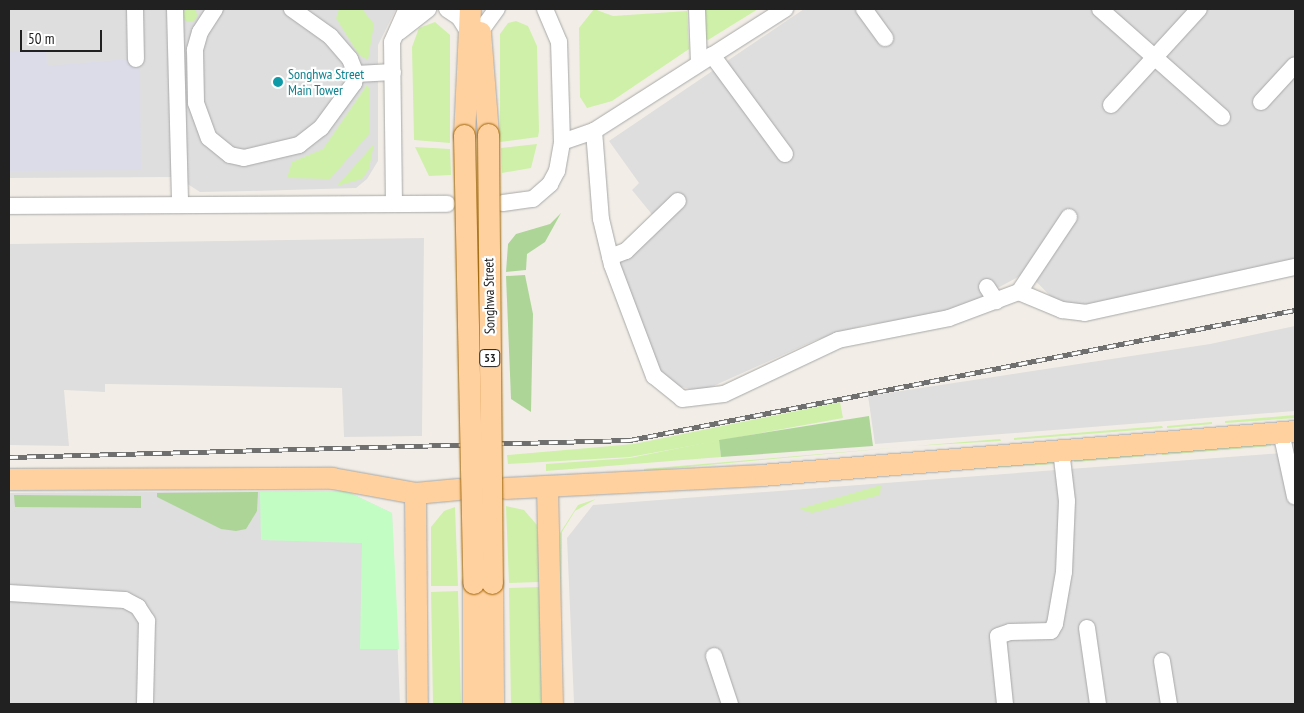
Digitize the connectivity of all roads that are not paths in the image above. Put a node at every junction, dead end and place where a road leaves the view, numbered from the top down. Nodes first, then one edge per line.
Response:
1 (135, 9) edge
2 (175, 9) edge
3 (215, 9) edge
4 (407, 9) edge
5 (428, 9) edge
6 (447, 9) edge
7 (470, 9) edge
8 (478, 9) edge
9 (497, 9) edge
10 (697, 9) edge
11 (784, 9) edge
12 (864, 9) edge
13 (1100, 9) edge
14 (1199, 9) edge
15 (298, 10) edge
16 (544, 11) edge
17 (474, 32) junction
18 (885, 38) dead end
19 (392, 42) junction
20 (136, 58) dead end
21 (1155, 58) junction
22 (706, 59) junction
23 (1295, 65) edge
24 (393, 72) junction
25 (176, 74) junction
26 (356, 74) junction
27 (194, 76) junction
28 (1261, 102) dead end
29 (1111, 105) dead end
30 (1222, 117) dead end
31 (594, 131) junction
32 (562, 142) junction
33 (786, 154) dead end
34 (678, 201) dead end
35 (503, 203) dead end
36 (394, 204) junction
37 (447, 204) dead end
38 (180, 205) junction
39 (9, 206) edge
40 (1069, 217) dead end
41 (610, 257) junction
42 (1295, 267) edge
43 (987, 287) dead end
44 (1019, 292) junction
45 (996, 301) junction
46 (1288, 432) edge
47 (1061, 450) junction
48 (9, 479) edge
49 (505, 488) dead end
50 (547, 488) junction
51 (458, 489) dead end
52 (415, 493) junction
53 (1295, 497) edge
54 (483, 583) junction
55 (9, 593) edge
56 (1087, 628) dead end
57 (714, 656) dead end
58 (1162, 661) dead end
59 (145, 704) edge
60 (417, 704) edge
61 (473, 704) edge
62 (493, 704) edge
63 (552, 704) edge
64 (730, 704) edge
65 (1005, 704) edge
66 (1098, 704) edge
67 (1169, 704) edge

1 - 20 street
2 - 25 street
3 - 27 street
4 - 19 street
5 - 19 street
6 - 17 street
7 - 17 main road, Songhwa Street / 53
8 - 17 main road, Songhwa Street / 53
9 - 17 street
10 - 22 street
11 - 22 street
12 - 18 street
13 - 21 street
14 - 21 street
15 - 26 street
16 - 32 street
17 - 54 main road, Songhwa Street / 53, bridge
17 - 54 main road, Songhwa Street / 53, bridge
19 - 24 street
21 - 29 street
21 - 30 street
22 - 31 street
22 - 33 street
23 - 28 street
24 - 26 street
24 - 36 street
25 - 27 street
25 - 38 street
26 - 27 street
31 - 32 street
31 - 41 street
32 - 35 street
34 - 41 street
36 - 37 street
36 - 38 street
38 - 39 street
40 - 44 street
41 - 45 street
42 - 44 street
43 - 45 street
44 - 45 street
46 - 47 main road
46 - 53 street
47 - 50 main road
47 - 65 street
48 - 52 main road
49 - 50 main road
50 - 63 main road
51 - 52 main road
52 - 60 main road
54 - 61 main road, Songhwa Street / 53
54 - 62 main road, Songhwa Street / 53
55 - 59 street
56 - 66 street
57 - 64 street
58 - 67 street

